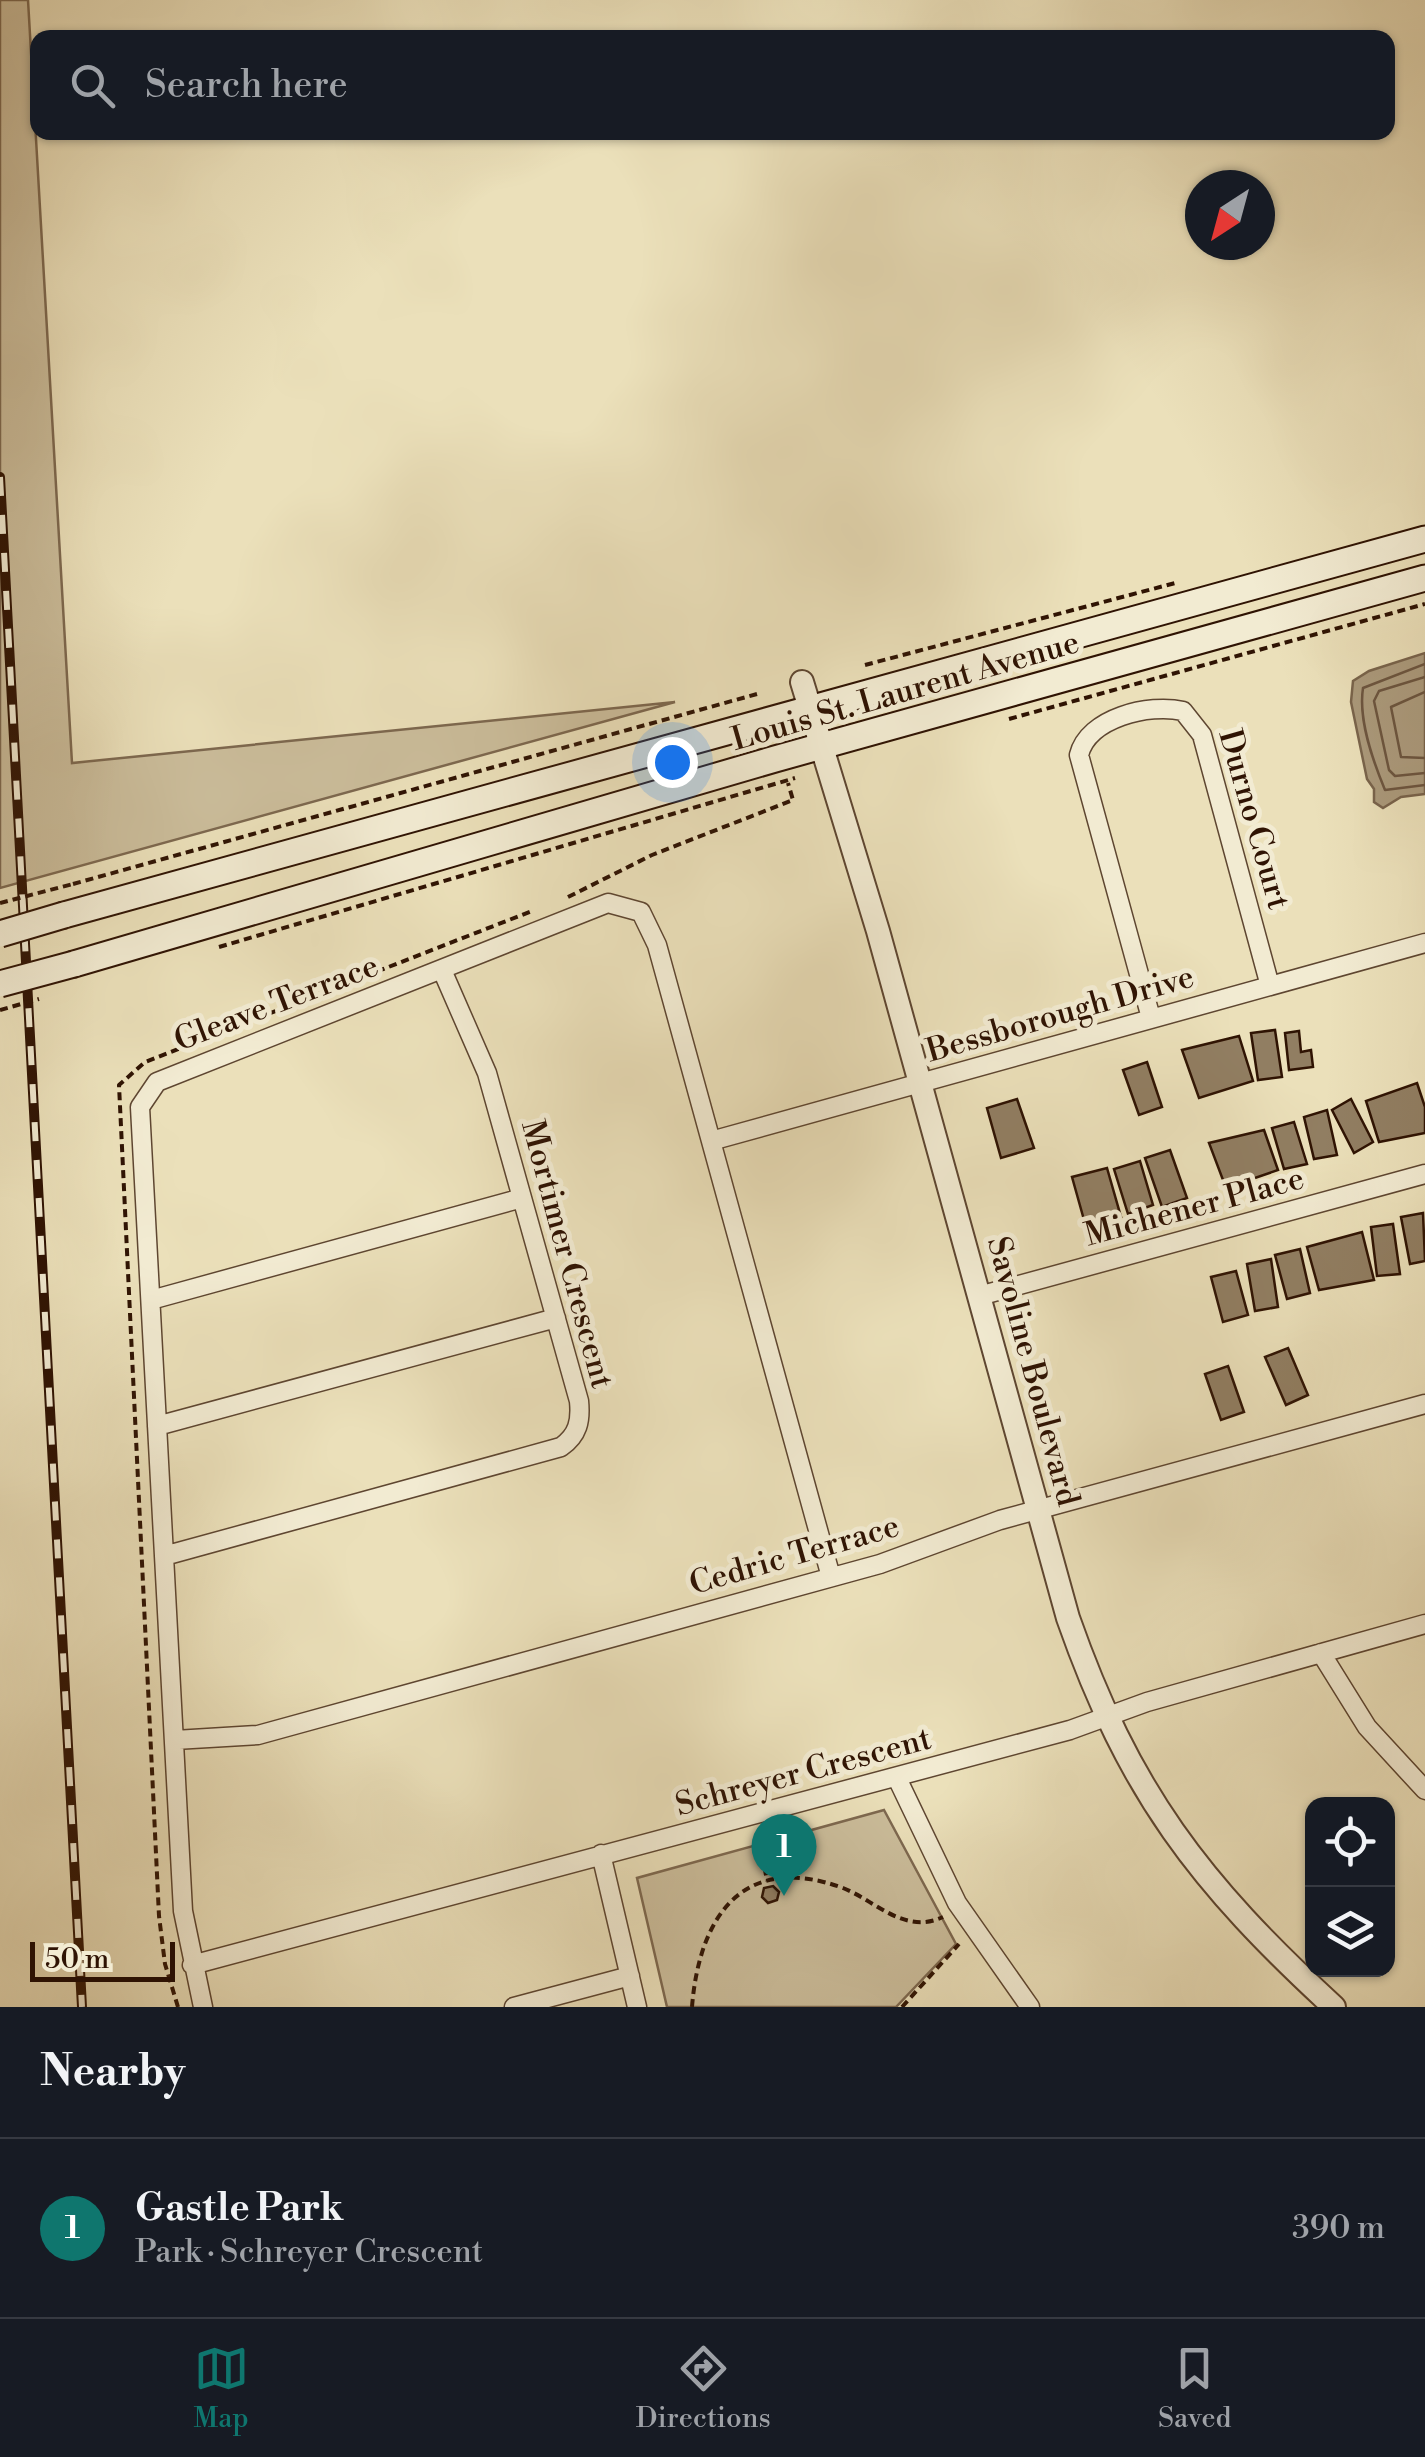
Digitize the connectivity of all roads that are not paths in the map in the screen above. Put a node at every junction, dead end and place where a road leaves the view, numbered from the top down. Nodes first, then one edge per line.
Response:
1 (1425, 539) edge
2 (1425, 578) edge
3 (802, 682) dead end
4 (810, 712) junction
5 (820, 747) junction
6 (0, 934) edge
7 (1425, 943) edge
8 (442, 970) junction
9 (0, 984) edge
10 (1270, 986) junction
11 (1151, 1018) junction
12 (921, 1083) junction
13 (711, 1141) junction
14 (1425, 1174) edge
15 (522, 1198) junction
16 (979, 1296) junction
17 (151, 1300) junction
18 (556, 1318) junction
19 (1425, 1404) edge
20 (157, 1426) junction
21 (1038, 1511) junction
22 (164, 1556) junction
23 (831, 1577) junction
24 (1425, 1624) edge
25 (1321, 1653) junction
26 (1105, 1718) junction
27 (175, 1740) junction
28 (896, 1778) junction
29 (1425, 1790) edge
30 (601, 1854) junction
31 (192, 1966) junction
32 (630, 1976) junction
33 (1018, 2003) edge
34 (203, 2007) edge
35 (514, 2007) edge
36 (638, 2007) edge
37 (1334, 2007) edge

1 - 4 main road, Louis St. Laurent Avenue
2 - 5 main road, Louis St. Laurent Avenue
3 - 4 street, Savoline Boulevard
4 - 5 street, Savoline Boulevard
4 - 6 main road, Louis St. Laurent Avenue, bridge
5 - 9 main road, Louis St. Laurent Avenue, bridge
5 - 12 street, Savoline Boulevard
7 - 10 street, Bessborough Drive
8 - 13 street, Gleave Terrace
8 - 15 street, Mortimer Crescent
8 - 17 street, Gleave Terrace
10 - 11 street, Bessborough Drive
10 - 11 street, Durno Court
11 - 12 street, Bessborough Drive
12 - 13 street, Bessborough Drive
12 - 16 street, Savoline Boulevard
13 - 23 street, Gleave Terrace
14 - 16 street, Michener Place
15 - 17 street
15 - 18 street, Mortimer Crescent
16 - 21 street, Savoline Boulevard
17 - 20 street, Gleave Terrace
18 - 20 street
18 - 22 street, Mortimer Crescent
19 - 21 street, Cedric Terrace
20 - 22 street, Gleave Terrace
21 - 23 street, Cedric Terrace
21 - 26 street, Savoline Boulevard
22 - 27 street, Gleave Terrace
23 - 27 street, Cedric Terrace
24 - 25 street, Schreyer Crescent
25 - 26 street, Schreyer Crescent
25 - 29 street
26 - 28 street, Schreyer Crescent
26 - 37 street, Savoline Boulevard
27 - 31 street, Gleave Terrace
28 - 30 street, Schreyer Crescent
28 - 33 street
30 - 31 street, Schreyer Crescent
30 - 32 street
31 - 34 street, Gleave Terrace
32 - 35 street
32 - 36 street

